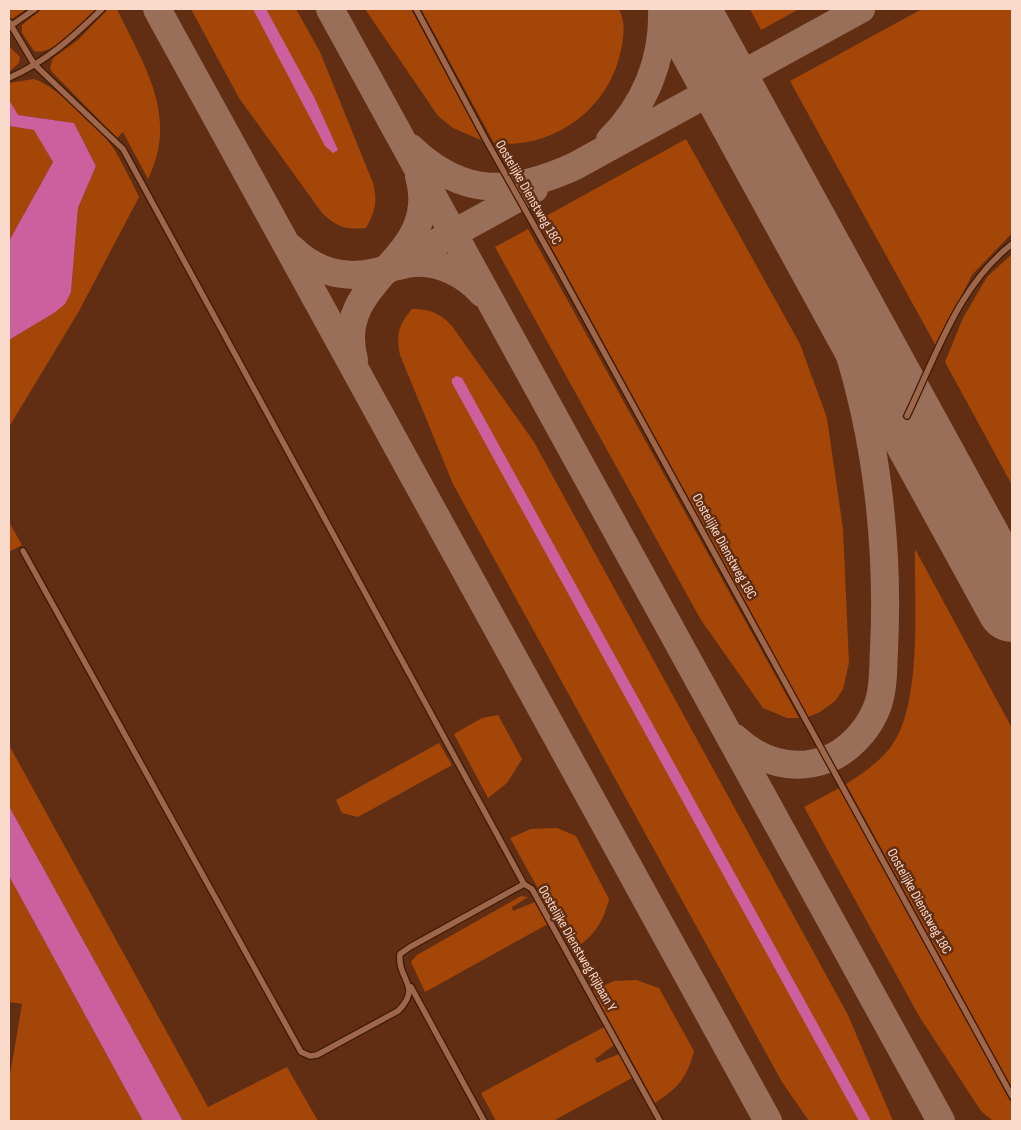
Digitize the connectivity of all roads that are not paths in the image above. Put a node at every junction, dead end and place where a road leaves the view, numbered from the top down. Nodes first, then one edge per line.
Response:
1 (35, 9) edge
2 (102, 9) edge
3 (416, 9) edge
4 (9, 25) edge
5 (34, 64) junction
6 (9, 78) edge
7 (1012, 244) edge
8 (907, 416) dead end
9 (22, 551) dead end
10 (524, 884) junction
11 (410, 985) junction
12 (1012, 1096) edge
13 (484, 1121) edge
14 (660, 1121) edge

1 - 4 lane
2 - 5 lane
3 - 12 lane, Oostelijke Dienstweg 18C
4 - 5 lane, Oostelijke Dienstweg Rijbaan Y
5 - 6 lane
5 - 10 lane, Oostelijke Dienstweg Rijbaan Y
7 - 8 lane
9 - 11 lane
10 - 11 lane
10 - 14 lane, Oostelijke Dienstweg Rijbaan Y
11 - 13 lane

